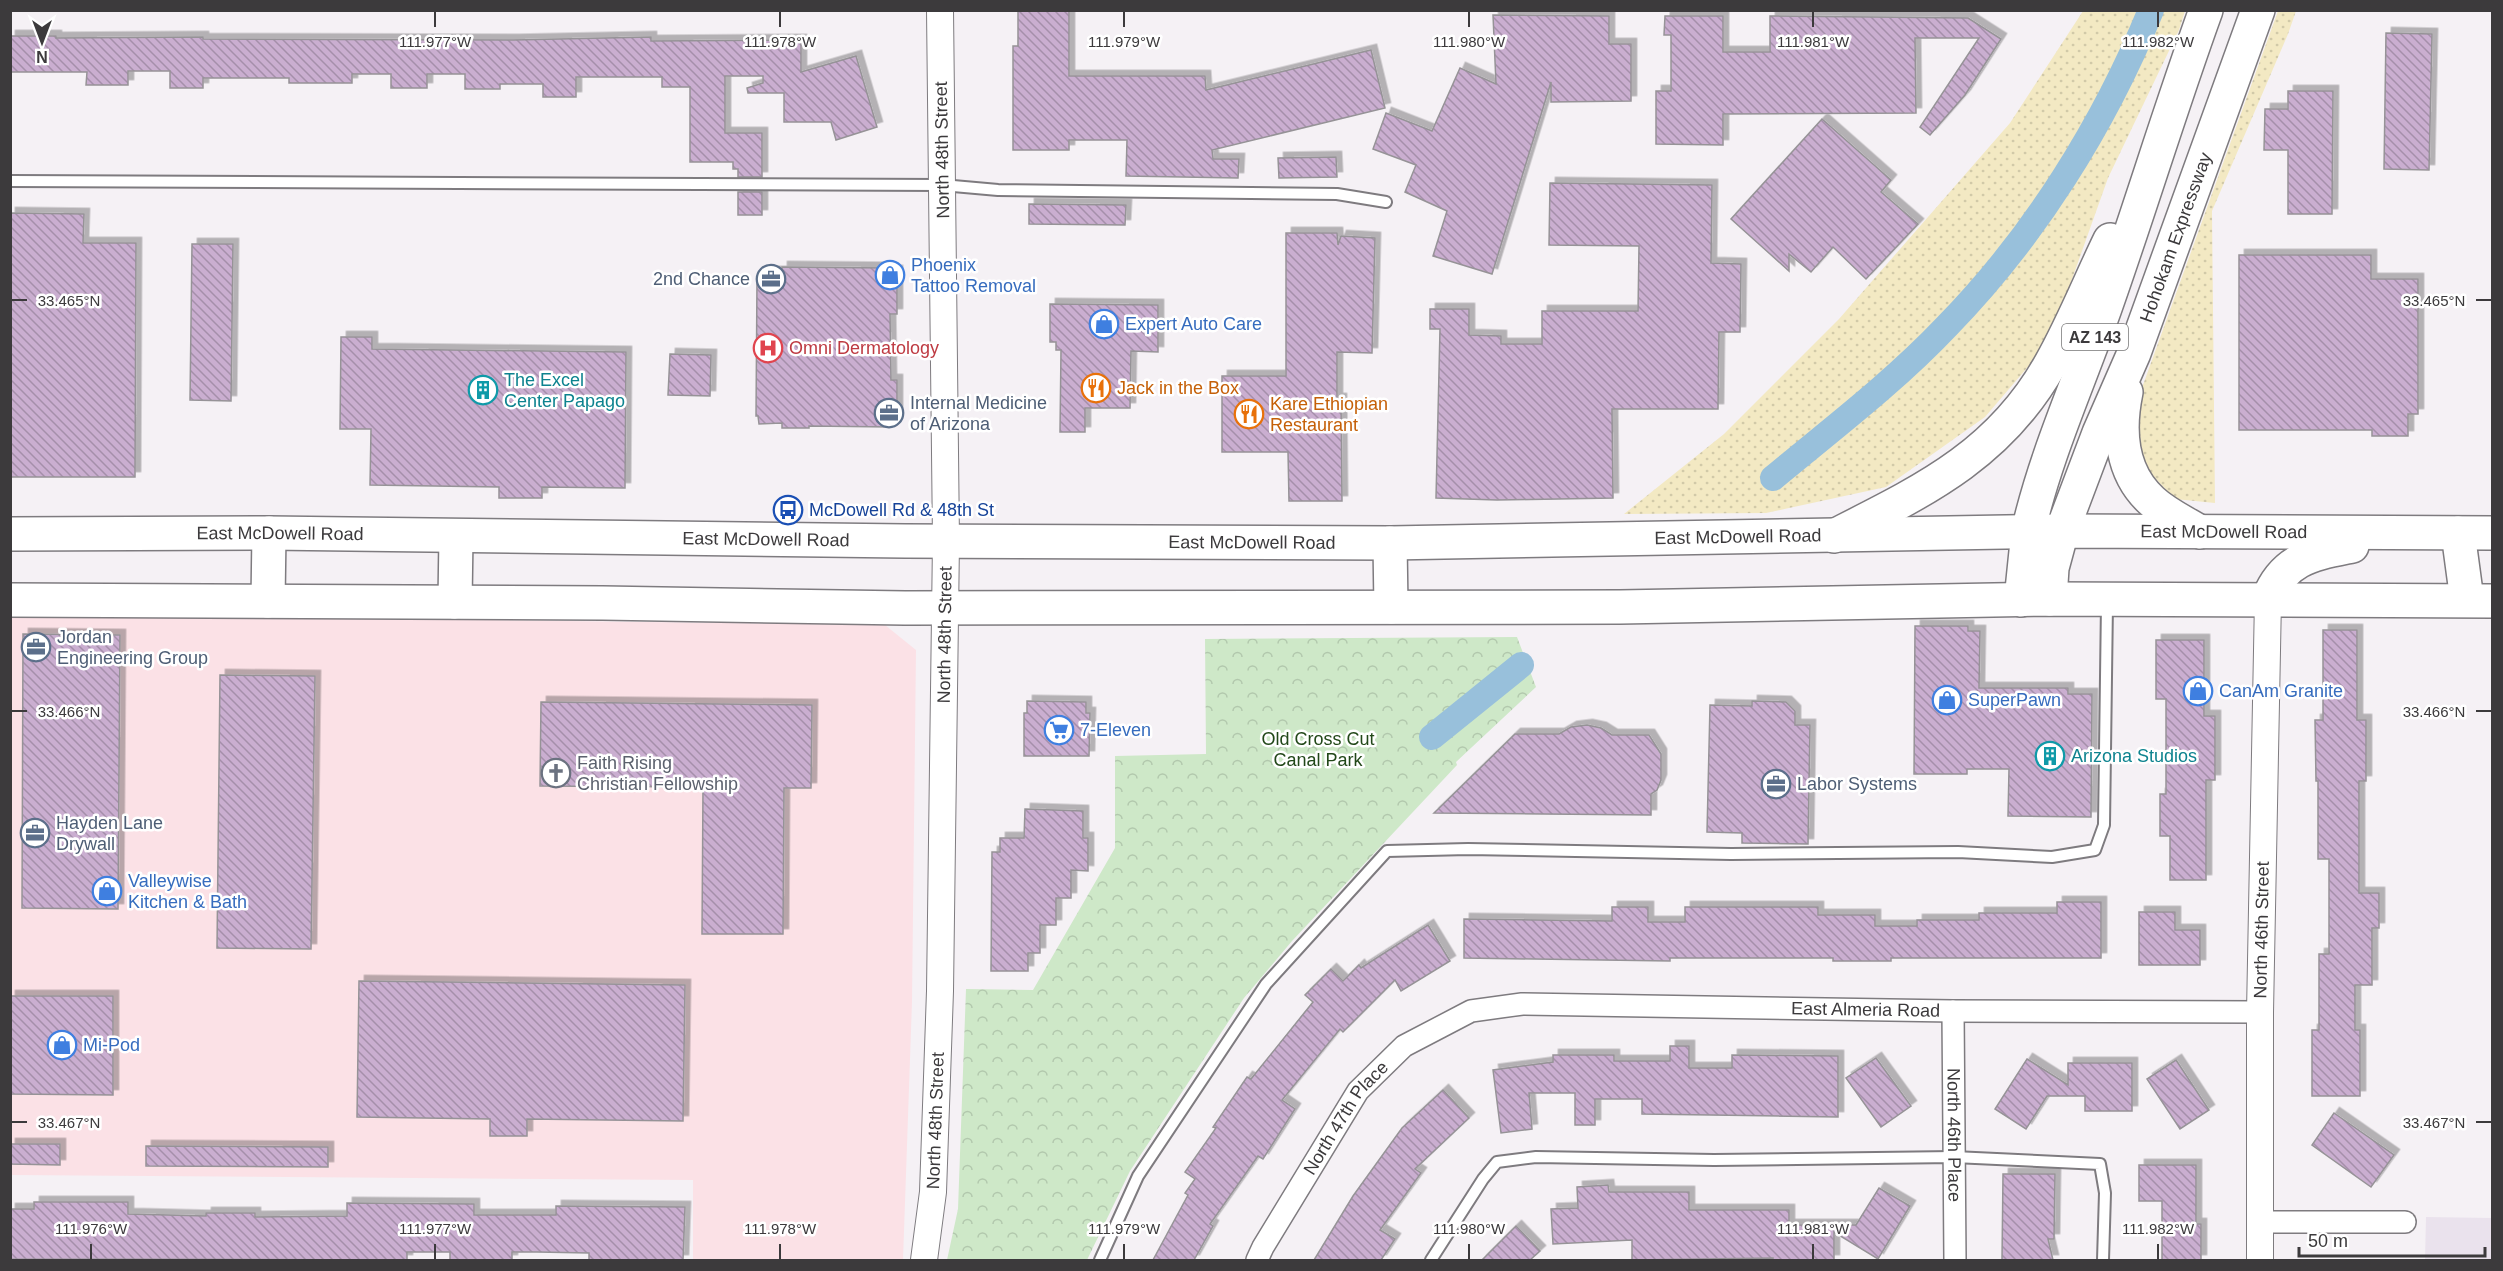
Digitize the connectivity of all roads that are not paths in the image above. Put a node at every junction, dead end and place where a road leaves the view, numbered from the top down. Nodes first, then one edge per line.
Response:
1 (940, 10) edge
2 (2206, 10) edge
3 (2258, 10) edge
4 (2159, 142) junction
5 (10, 181) edge
6 (942, 185) junction
7 (1386, 202) dead end
8 (2134, 353) junction
9 (2062, 531) junction
10 (2028, 532) junction
11 (2200, 532) junction
12 (269, 533) junction
13 (2409, 533) junction
14 (2458, 533) junction
15 (2493, 533) edge
16 (10, 534) edge
17 (456, 536) junction
18 (1833, 536) junction
19 (946, 541) junction
20 (1390, 543) junction
21 (2035, 599) junction
22 (2107, 599) junction
23 (2268, 599) junction
24 (10, 600) edge
25 (2480, 600) edge
26 (268, 601) junction
27 (455, 602) junction
28 (945, 608) junction
29 (1391, 608) junction
30 (1471, 1011) joint
31 (1953, 1011) junction
32 (2260, 1012) junction
33 (1954, 1157) junction
34 (2261, 1222) junction
35 (2405, 1222) dead end
36 (924, 1260) edge
37 (1100, 1260) edge
38 (1257, 1260) edge
39 (1431, 1260) edge
40 (1955, 1260) edge
41 (2103, 1260) edge
42 (2260, 1260) edge

1 - 6 street, North 48th Street
2 - 4 main road, AZ 143
3 - 8 main road, Hohokam Expressway / AZ 143
4 - 10 main road, AZ 143
4 - 18 main road
5 - 6 lane
6 - 7 lane
6 - 19 street, North 48th Street
8 - 9 main road, Hohokam Expressway / AZ 143
8 - 11 main road
9 - 10 main road, East McDowell Road
9 - 11 main road, East McDowell Road
9 - 21 main road, Hohokam Expressway / AZ 143
10 - 18 main road, East McDowell Road
10 - 21 main road, AZ 143
11 - 13 main road, East McDowell Road
12 - 16 main road, East McDowell Road
12 - 17 main road, East McDowell Road
12 - 26 main road
13 - 14 main road, East McDowell Road
13 - 23 main road
14 - 15 main road, East McDowell Road
14 - 25 main road
17 - 19 main road, East McDowell Road
17 - 27 main road
18 - 20 main road, East McDowell Road
19 - 20 main road, East McDowell Road
19 - 28 street, North 48th Street
20 - 29 main road
21 - 22 main road
21 - 29 main road
22 - 23 main road
22 - 37 lane
23 - 25 main road
23 - 32 street, North 46th Street
24 - 26 main road
26 - 27 main road
27 - 28 main road
28 - 29 main road
28 - 36 street, North 48th Street
30 - 31 street, East Almeria Road
30 - 38 street, North 47th Place
31 - 32 street, East Almeria Road
31 - 33 street, North 46th Place
32 - 34 street, North 46th Street
33 - 39 lane
33 - 40 street, North 46th Place
33 - 41 lane
34 - 35 street
34 - 42 street, North 46th Street

